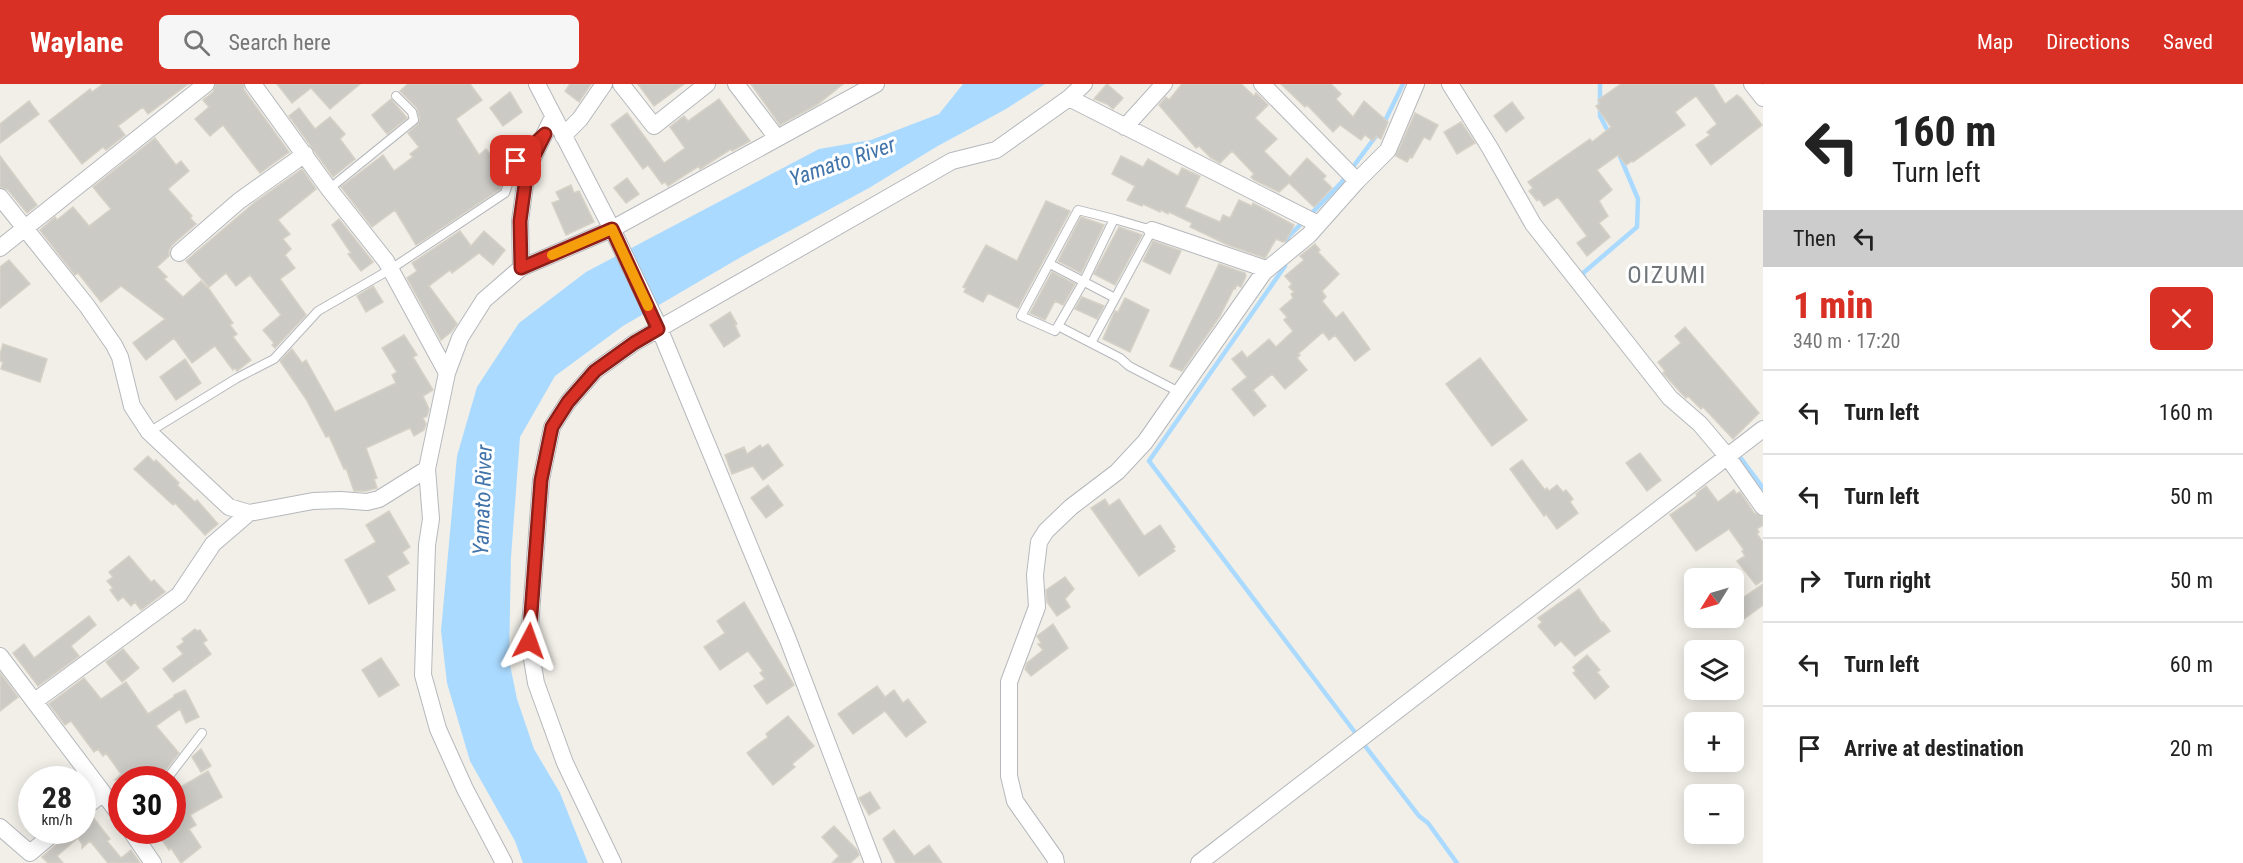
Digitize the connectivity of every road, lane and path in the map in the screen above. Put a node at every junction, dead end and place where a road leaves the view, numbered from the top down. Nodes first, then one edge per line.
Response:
1 (206, 84) edge
2 (253, 84) edge
3 (537, 84) edge
4 (604, 84) edge
5 (621, 84) edge
6 (707, 84) edge
7 (736, 84) edge
8 (876, 84) edge
9 (1084, 84) edge
10 (1164, 84) edge
11 (1262, 84) edge
12 (1416, 84) edge
13 (1450, 84) edge
14 (1752, 84) edge
15 (396, 96) dead end
16 (1069, 98) junction
17 (1763, 98) edge
18 (553, 117) junction
19 (1125, 127) junction
20 (545, 134) junction
21 (563, 136) junction
22 (777, 138) junction
23 (305, 154) junction
24 (1357, 181) junction
25 (329, 189) junction
26 (0, 197) edge
27 (1114, 219) junction
28 (1318, 224) junction
29 (25, 228) junction
30 (1152, 230) junction
31 (614, 234) junction
32 (0, 248) edge
33 (179, 253) dead end
34 (1050, 264) junction
35 (521, 268) junction
36 (391, 269) junction
37 (1266, 269) junction
38 (1084, 281) junction
39 (1115, 298) junction
40 (657, 326) junction
41 (1058, 326) junction
42 (1091, 343) junction
43 (447, 373) junction
44 (1181, 393) junction
45 (1763, 429) edge
46 (149, 432) junction
47 (1727, 456) junction
48 (427, 469) junction
49 (1763, 507) edge
50 (249, 513) junction
51 (0, 656) edge
52 (34, 701) junction
53 (202, 733) dead end
54 (177, 766) edge
55 (103, 793) junction
56 (96, 799) edge
57 (108, 800) edge
58 (0, 827) edge
59 (18, 843) edge
60 (20, 844) edge
61 (41, 844) edge
62 (140, 844) edge
63 (153, 863) edge
64 (504, 863) edge
65 (613, 863) edge
66 (873, 863) edge
67 (1056, 863) edge
68 (1199, 863) edge

1 - 29 street
2 - 23 street
3 - 18 street
4 - 21 street
5 - 6 street
7 - 22 street
8 - 22 street
9 - 16 street
10 - 19 street
11 - 24 street
12 - 24 street
13 - 47 street
14 - 17 street
15 - 25 lane
16 - 19 street
16 - 40 street
18 - 20 street
18 - 21 street
19 - 28 street
20 - 35 street
20 - 36 lane
21 - 31 street
22 - 31 street
23 - 25 street
23 - 33 street
24 - 28 street
25 - 36 street
26 - 29 street
27 - 30 lane
27 - 34 lane
27 - 38 lane
28 - 37 street
29 - 32 street
29 - 46 street
30 - 37 street
30 - 39 lane
31 - 35 street
31 - 40 street
34 - 38 lane
34 - 41 lane
35 - 43 street
36 - 43 street
36 - 46 lane
37 - 44 street
38 - 39 lane
38 - 41 lane
39 - 42 lane
40 - 65 street
40 - 66 street
41 - 42 lane
42 - 44 lane
43 - 48 street
44 - 67 street
45 - 47 street
46 - 50 street
47 - 49 street
47 - 68 street
48 - 50 street
48 - 64 street
50 - 52 street
51 - 52 street
52 - 55 street
53 - 54 lane
55 - 56 street
55 - 57 street
58 - 59 street
60 - 61 street
62 - 63 street

